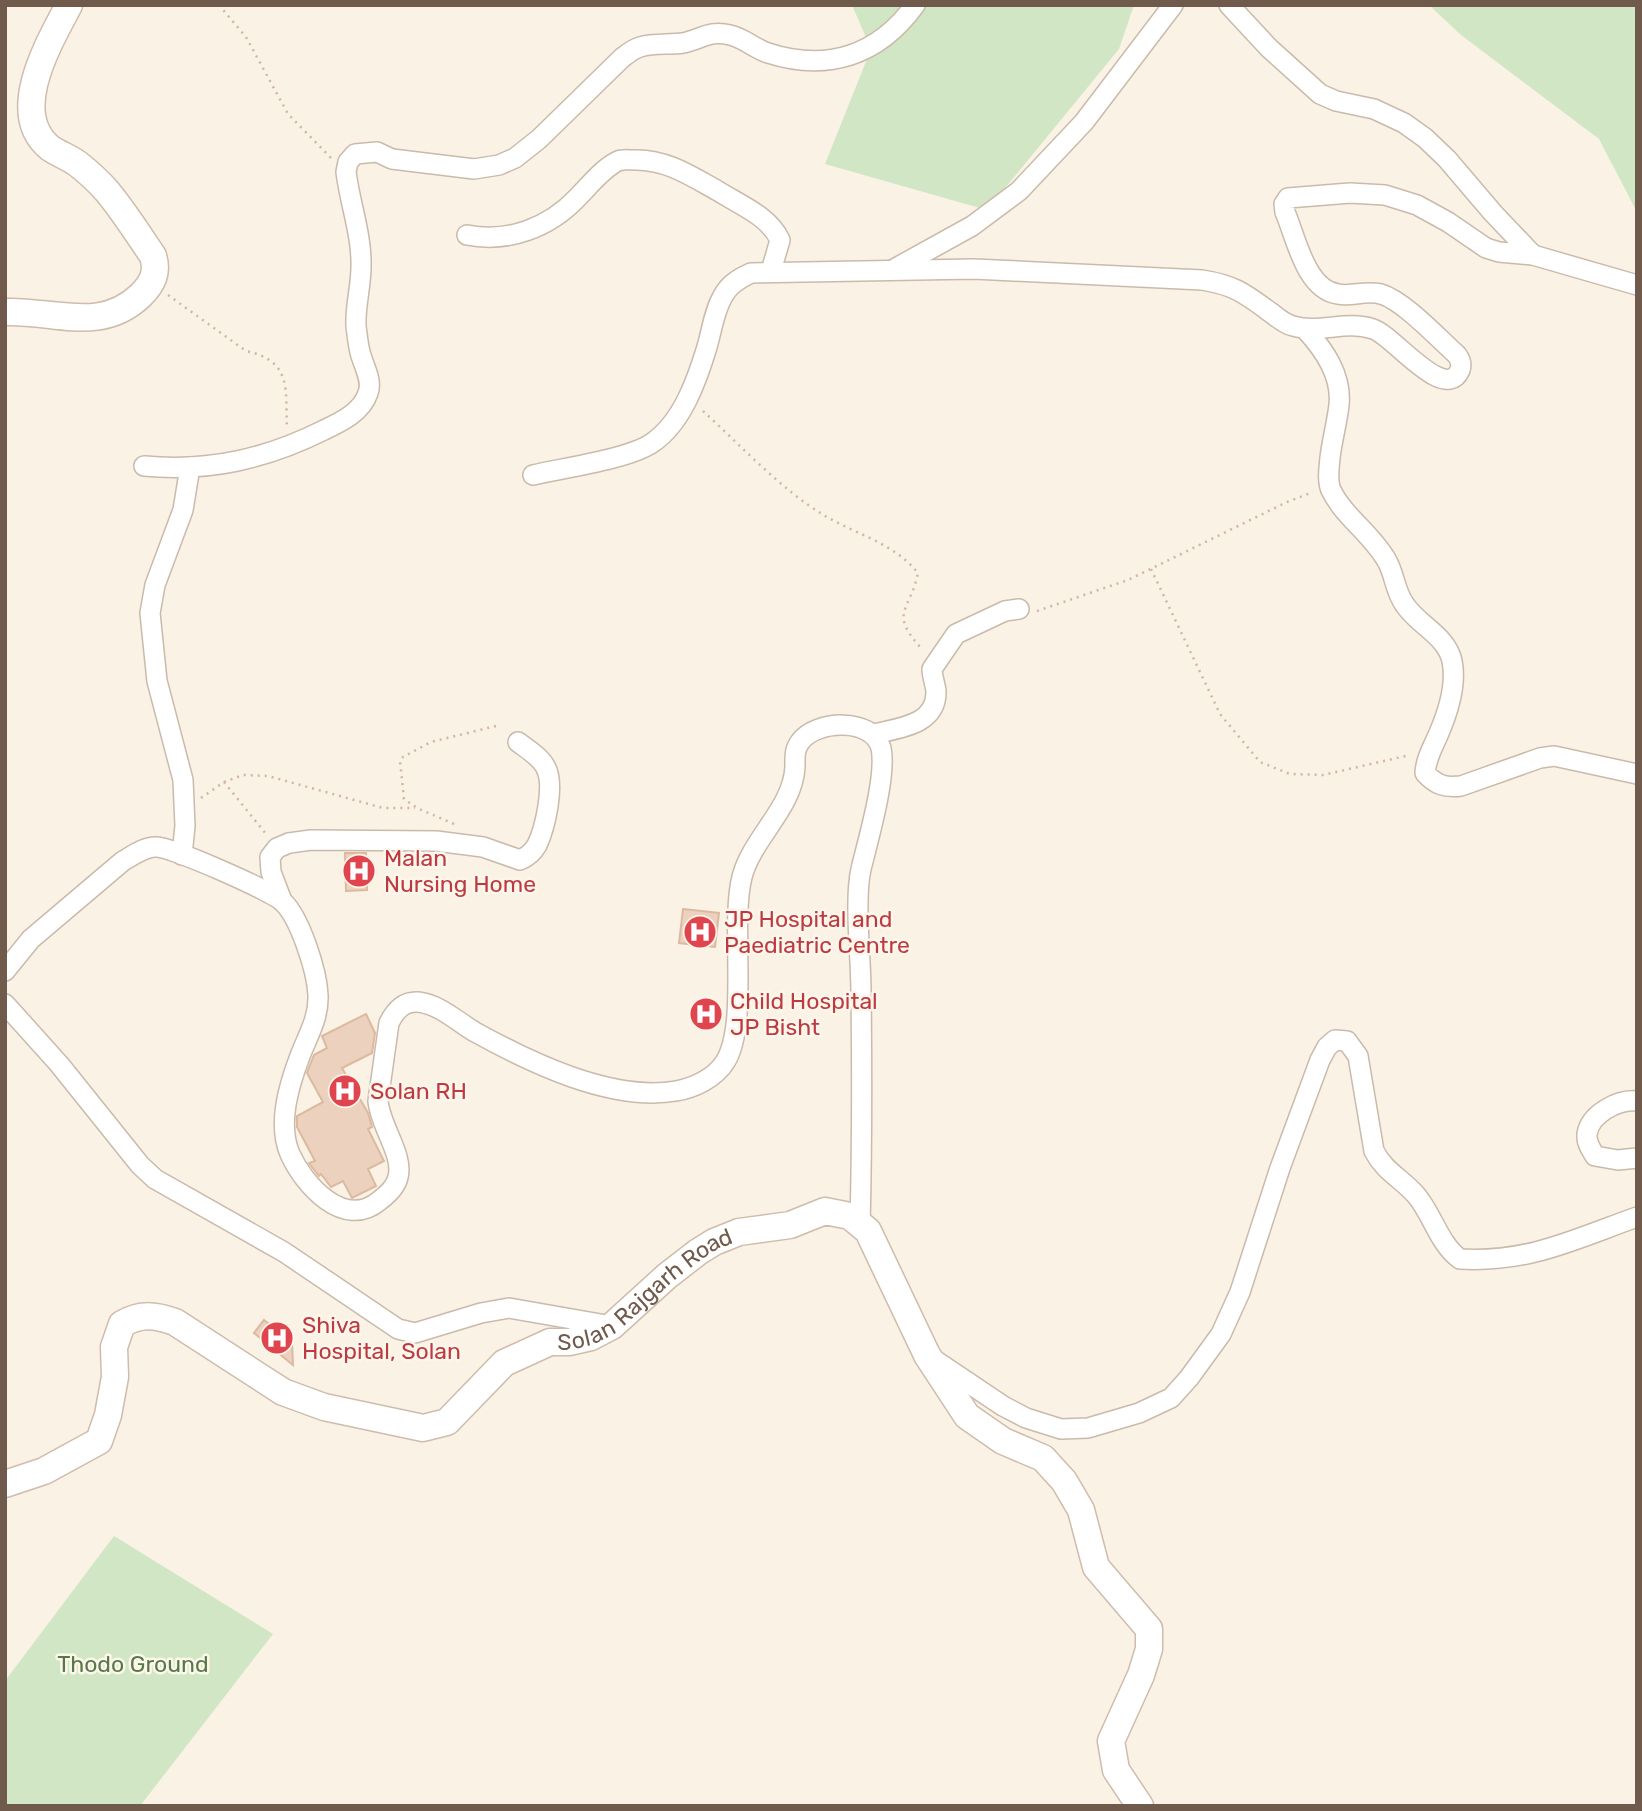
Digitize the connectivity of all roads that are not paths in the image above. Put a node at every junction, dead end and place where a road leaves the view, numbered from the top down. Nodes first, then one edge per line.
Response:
1 (69, 5) edge
2 (915, 5) edge
3 (1173, 5) edge
4 (1229, 5) edge
5 (467, 235) dead end
6 (1533, 255) junction
7 (892, 270) junction
8 (771, 271) junction
9 (1637, 285) edge
10 (5, 312) edge
11 (1306, 330) junction
12 (144, 466) dead end
13 (190, 467) junction
14 (533, 475) dead end
15 (1019, 609) road end
16 (874, 734) junction
17 (518, 742) dead end
18 (1637, 774) edge
19 (182, 855) junction
20 (282, 901) junction
21 (5, 971) edge
22 (5, 1004) edge
23 (1637, 1101) edge
24 (1637, 1158) edge
25 (1637, 1217) edge
26 (860, 1224) junction
27 (612, 1326) junction
28 (927, 1355) junction
29 (5, 1484) edge
30 (1140, 1806) edge

1 - 10 main road
2 - 13 street
3 - 7 street
4 - 6 street
5 - 8 street
6 - 9 street
6 - 11 street
7 - 8 street
7 - 11 street
8 - 14 street
11 - 18 street
12 - 13 street
13 - 19 street
15 - 16 street
16 - 20 street
16 - 26 street
17 - 20 street
19 - 20 street
19 - 21 street
22 - 27 street
23 - 24 street
25 - 28 street
26 - 27 main road, Solan Rajgarh Road
26 - 28 main road
27 - 29 main road, Solan Rajgarh Road
28 - 30 main road

